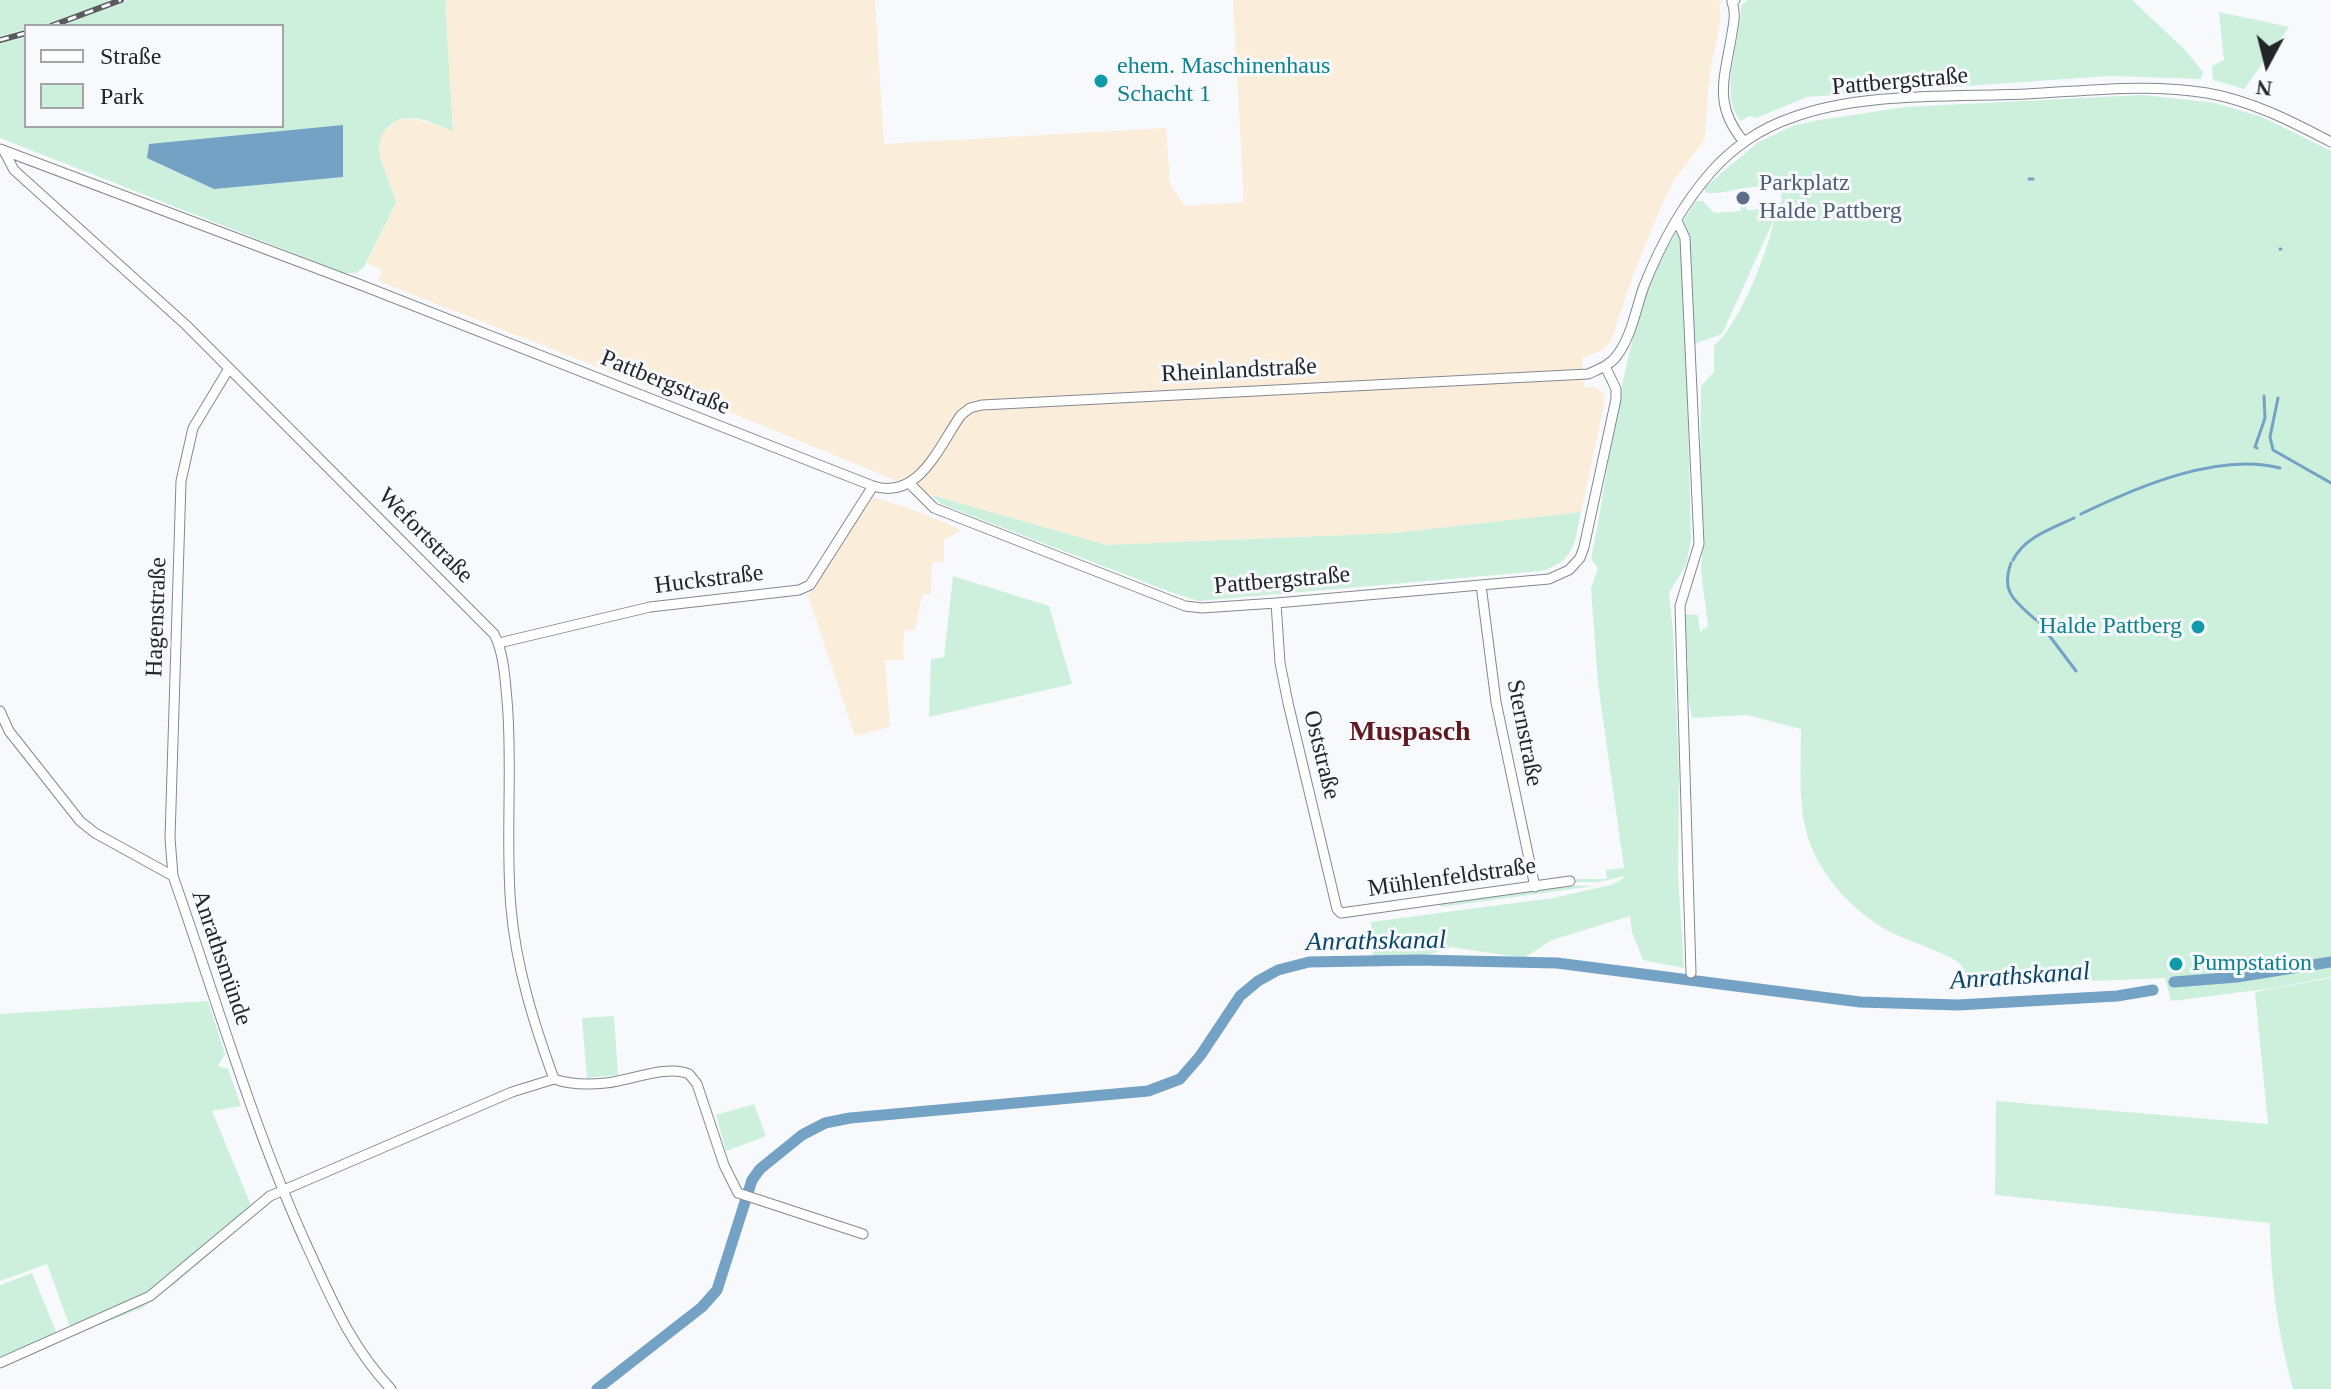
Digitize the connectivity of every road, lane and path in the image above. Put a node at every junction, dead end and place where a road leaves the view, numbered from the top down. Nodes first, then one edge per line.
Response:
1 (1733, 1) edge
2 (1744, 142) junction
3 (2331, 142) edge
4 (2, 150) edge
5 (1677, 221) junction
6 (1605, 366) junction
7 (228, 370) junction
8 (910, 484) junction
9 (873, 486) junction
10 (1481, 585) junction
11 (1276, 603) junction
12 (499, 643) junction
13 (0, 711) edge
14 (173, 876) junction
15 (1570, 881) dead end
16 (1535, 887) junction
17 (1341, 913) joint
18 (1691, 973) dead end
19 (554, 1079) junction
20 (282, 1192) junction
21 (863, 1234) dead end
22 (0, 1363) edge
23 (391, 1389) edge

1 - 2 street
2 - 3 street, Pattbergstraße
2 - 5 street, Pattbergstraße
4 - 7 street, Wefortstraße
4 - 9 street, Pattbergstraße
5 - 6 street, Pattbergstraße
5 - 18 street
6 - 8 street, Rheinlandstraße
6 - 10 street, Pattbergstraße
7 - 12 street, Wefortstraße
7 - 14 street, Hagenstraße
8 - 9 street, Pattbergstraße
8 - 11 street, Pattbergstraße
9 - 12 street, Huckstraße
10 - 11 street, Pattbergstraße
10 - 16 street, Sternstraße
11 - 17 street, Oststraße
12 - 19 street
13 - 14 street, Anrathsmünde
14 - 20 street, Anrathsmünde
15 - 16 street, Mühlenfeldstraße
16 - 17 street, Mühlenfeldstraße
19 - 20 street
19 - 21 street
20 - 22 street
20 - 23 street, Anrathsmünde

